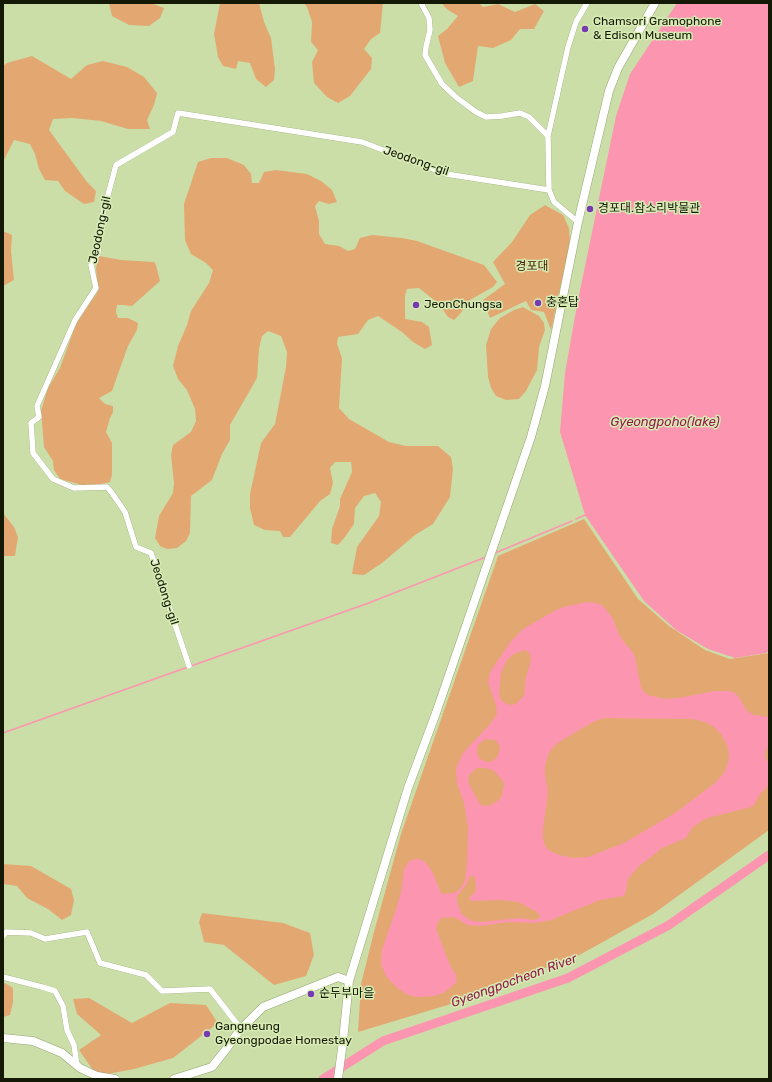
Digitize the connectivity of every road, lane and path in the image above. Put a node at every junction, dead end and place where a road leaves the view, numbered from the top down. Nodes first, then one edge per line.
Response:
1 (421, 3) edge
2 (587, 3) edge
3 (655, 3) edge
4 (548, 136) junction
5 (549, 190) junction
6 (578, 222) junction
7 (189, 666) dead end
8 (3, 936) edge
9 (3, 977) edge
10 (349, 981) junction
11 (241, 1029) junction
12 (3, 1038) edge
13 (77, 1066) junction
14 (115, 1079) edge
15 (174, 1079) edge
16 (338, 1079) edge

1 - 4 street
2 - 4 street
3 - 6 street
4 - 5 street
5 - 6 street
5 - 7 street, Jeodong-gil
6 - 10 street
8 - 11 street
9 - 13 street
10 - 11 street
10 - 16 street
11 - 15 street
12 - 13 street
13 - 14 street

